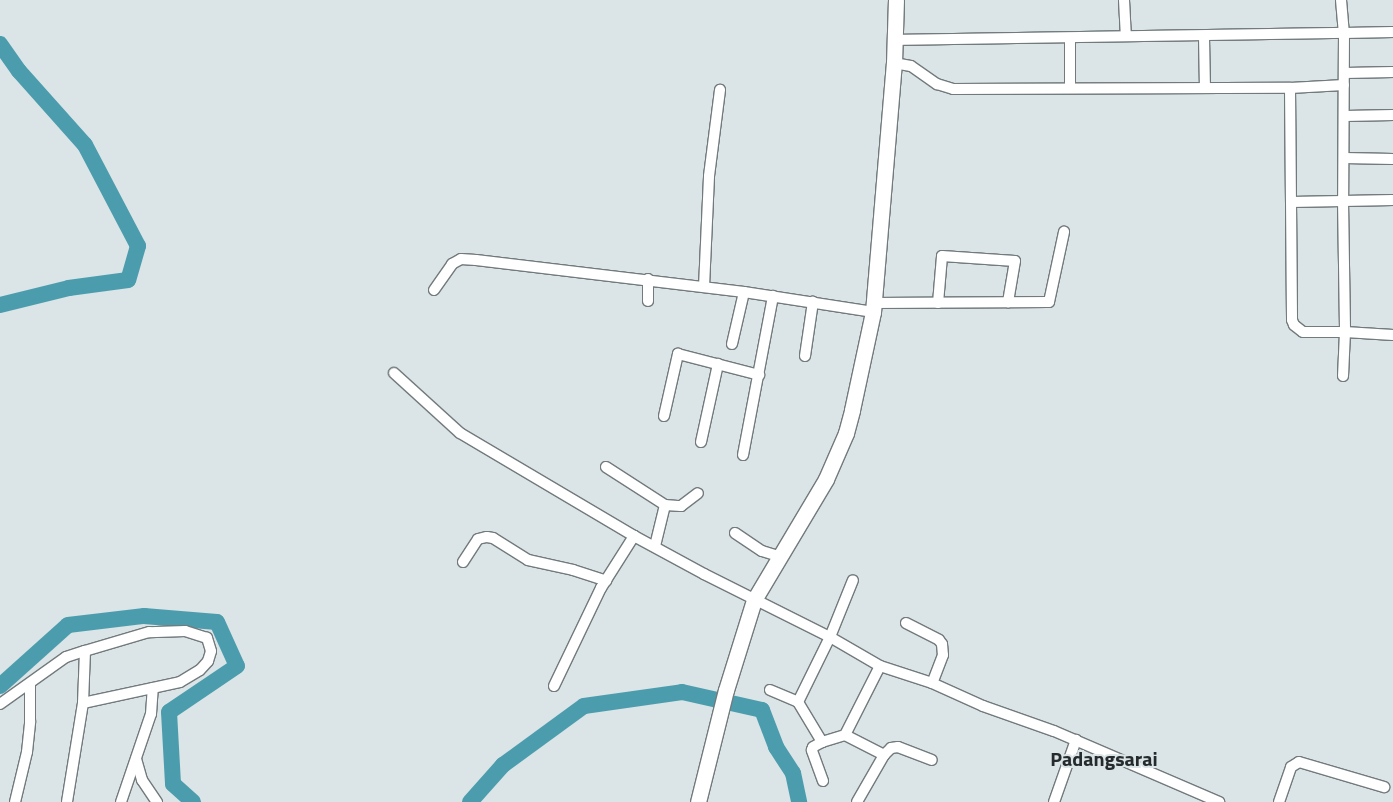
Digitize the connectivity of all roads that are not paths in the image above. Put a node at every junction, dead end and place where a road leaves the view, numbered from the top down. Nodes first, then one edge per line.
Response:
1 (896, 0) edge
2 (1124, 0) edge
3 (1342, 0) edge
4 (1344, 32) junction
5 (1393, 32) edge
6 (1126, 36) junction
7 (1204, 37) junction
8 (1070, 39) junction
9 (895, 40) junction
10 (894, 63) junction
11 (1393, 72) edge
12 (1344, 73) junction
13 (1344, 85) junction
14 (1070, 88) junction
15 (1205, 88) junction
16 (1290, 88) junction
17 (720, 90) dead end
18 (1393, 115) edge
19 (1345, 116) junction
20 (1344, 158) junction
21 (1393, 159) edge
22 (1393, 200) edge
23 (1343, 201) junction
24 (1291, 202) junction
25 (1064, 232) dead end
26 (648, 279) junction
27 (704, 287) junction
28 (434, 290) dead end
29 (744, 292) junction
30 (773, 296) junction
31 (648, 301) dead end
32 (813, 302) junction
33 (1008, 302) junction
34 (938, 303) junction
35 (873, 307) junction
36 (1345, 332) junction
37 (1393, 335) edge
38 (732, 344) dead end
39 (804, 356) dead end
40 (718, 364) junction
41 (394, 373) dead end
42 (759, 374) junction
43 (1343, 376) dead end
44 (664, 416) dead end
45 (701, 442) dead end
46 (743, 454) dead end
47 (606, 467) dead end
48 (698, 494) dead end
49 (665, 505) junction
50 (735, 533) dead end
51 (634, 536) junction
52 (655, 546) junction
53 (778, 556) junction
54 (463, 562) dead end
55 (853, 580) dead end
56 (606, 581) junction
57 (754, 600) junction
58 (906, 623) dead end
59 (830, 636) junction
60 (85, 651) junction
61 (880, 666) junction
62 (30, 684) junction
63 (932, 684) junction
64 (554, 686) dead end
65 (153, 688) junction
66 (770, 690) dead end
67 (798, 702) junction
68 (83, 703) junction
69 (0, 704) edge
70 (845, 735) junction
71 (1076, 740) junction
72 (822, 742) junction
73 (884, 755) junction
74 (136, 758) junction
75 (932, 760) dead end
76 (823, 780) dead end
77 (1384, 786) dead end
78 (15, 802) edge
79 (67, 802) edge
80 (121, 802) edge
81 (156, 802) edge
82 (698, 802) edge
83 (857, 802) edge
84 (1054, 802) edge
85 (1219, 802) edge
86 (1280, 802) edge

1 - 9 street
2 - 6 street
3 - 4 street
4 - 5 street
4 - 7 street
4 - 12 street
6 - 7 street
6 - 8 street
7 - 15 street
8 - 9 street
8 - 14 street
9 - 10 street
10 - 14 street
10 - 35 street
11 - 12 street
12 - 13 street
13 - 16 street
13 - 19 street
14 - 15 street
15 - 16 street
16 - 24 street
17 - 27 street
18 - 19 street
19 - 20 street
20 - 21 street
20 - 23 street
22 - 23 street
23 - 24 street
23 - 36 street
24 - 36 street
25 - 33 street
26 - 27 street
26 - 28 street
26 - 31 street
27 - 29 street
29 - 30 street
29 - 38 street
30 - 32 street
30 - 42 street
32 - 35 street
32 - 39 street
33 - 34 street
33 - 34 street
34 - 35 street
35 - 53 street
36 - 37 street
36 - 43 street
40 - 42 street
40 - 44 street
40 - 45 street
41 - 51 street
42 - 46 street
47 - 49 street
48 - 49 street
49 - 52 street
50 - 53 street
51 - 52 street
51 - 56 street
52 - 57 street
53 - 57 street
54 - 56 street
55 - 59 street
56 - 64 street
57 - 59 street
57 - 82 street
58 - 63 street
59 - 61 street
59 - 67 street
60 - 62 street
60 - 65 street
60 - 68 street
61 - 63 street
61 - 70 street
62 - 69 street
62 - 78 street
63 - 71 street
65 - 68 street
65 - 74 street
66 - 67 street
67 - 72 street
68 - 79 street
70 - 72 street
70 - 73 street
71 - 84 street
71 - 85 street
72 - 76 street
73 - 75 street
73 - 83 street
74 - 80 street
74 - 81 street
77 - 86 street

